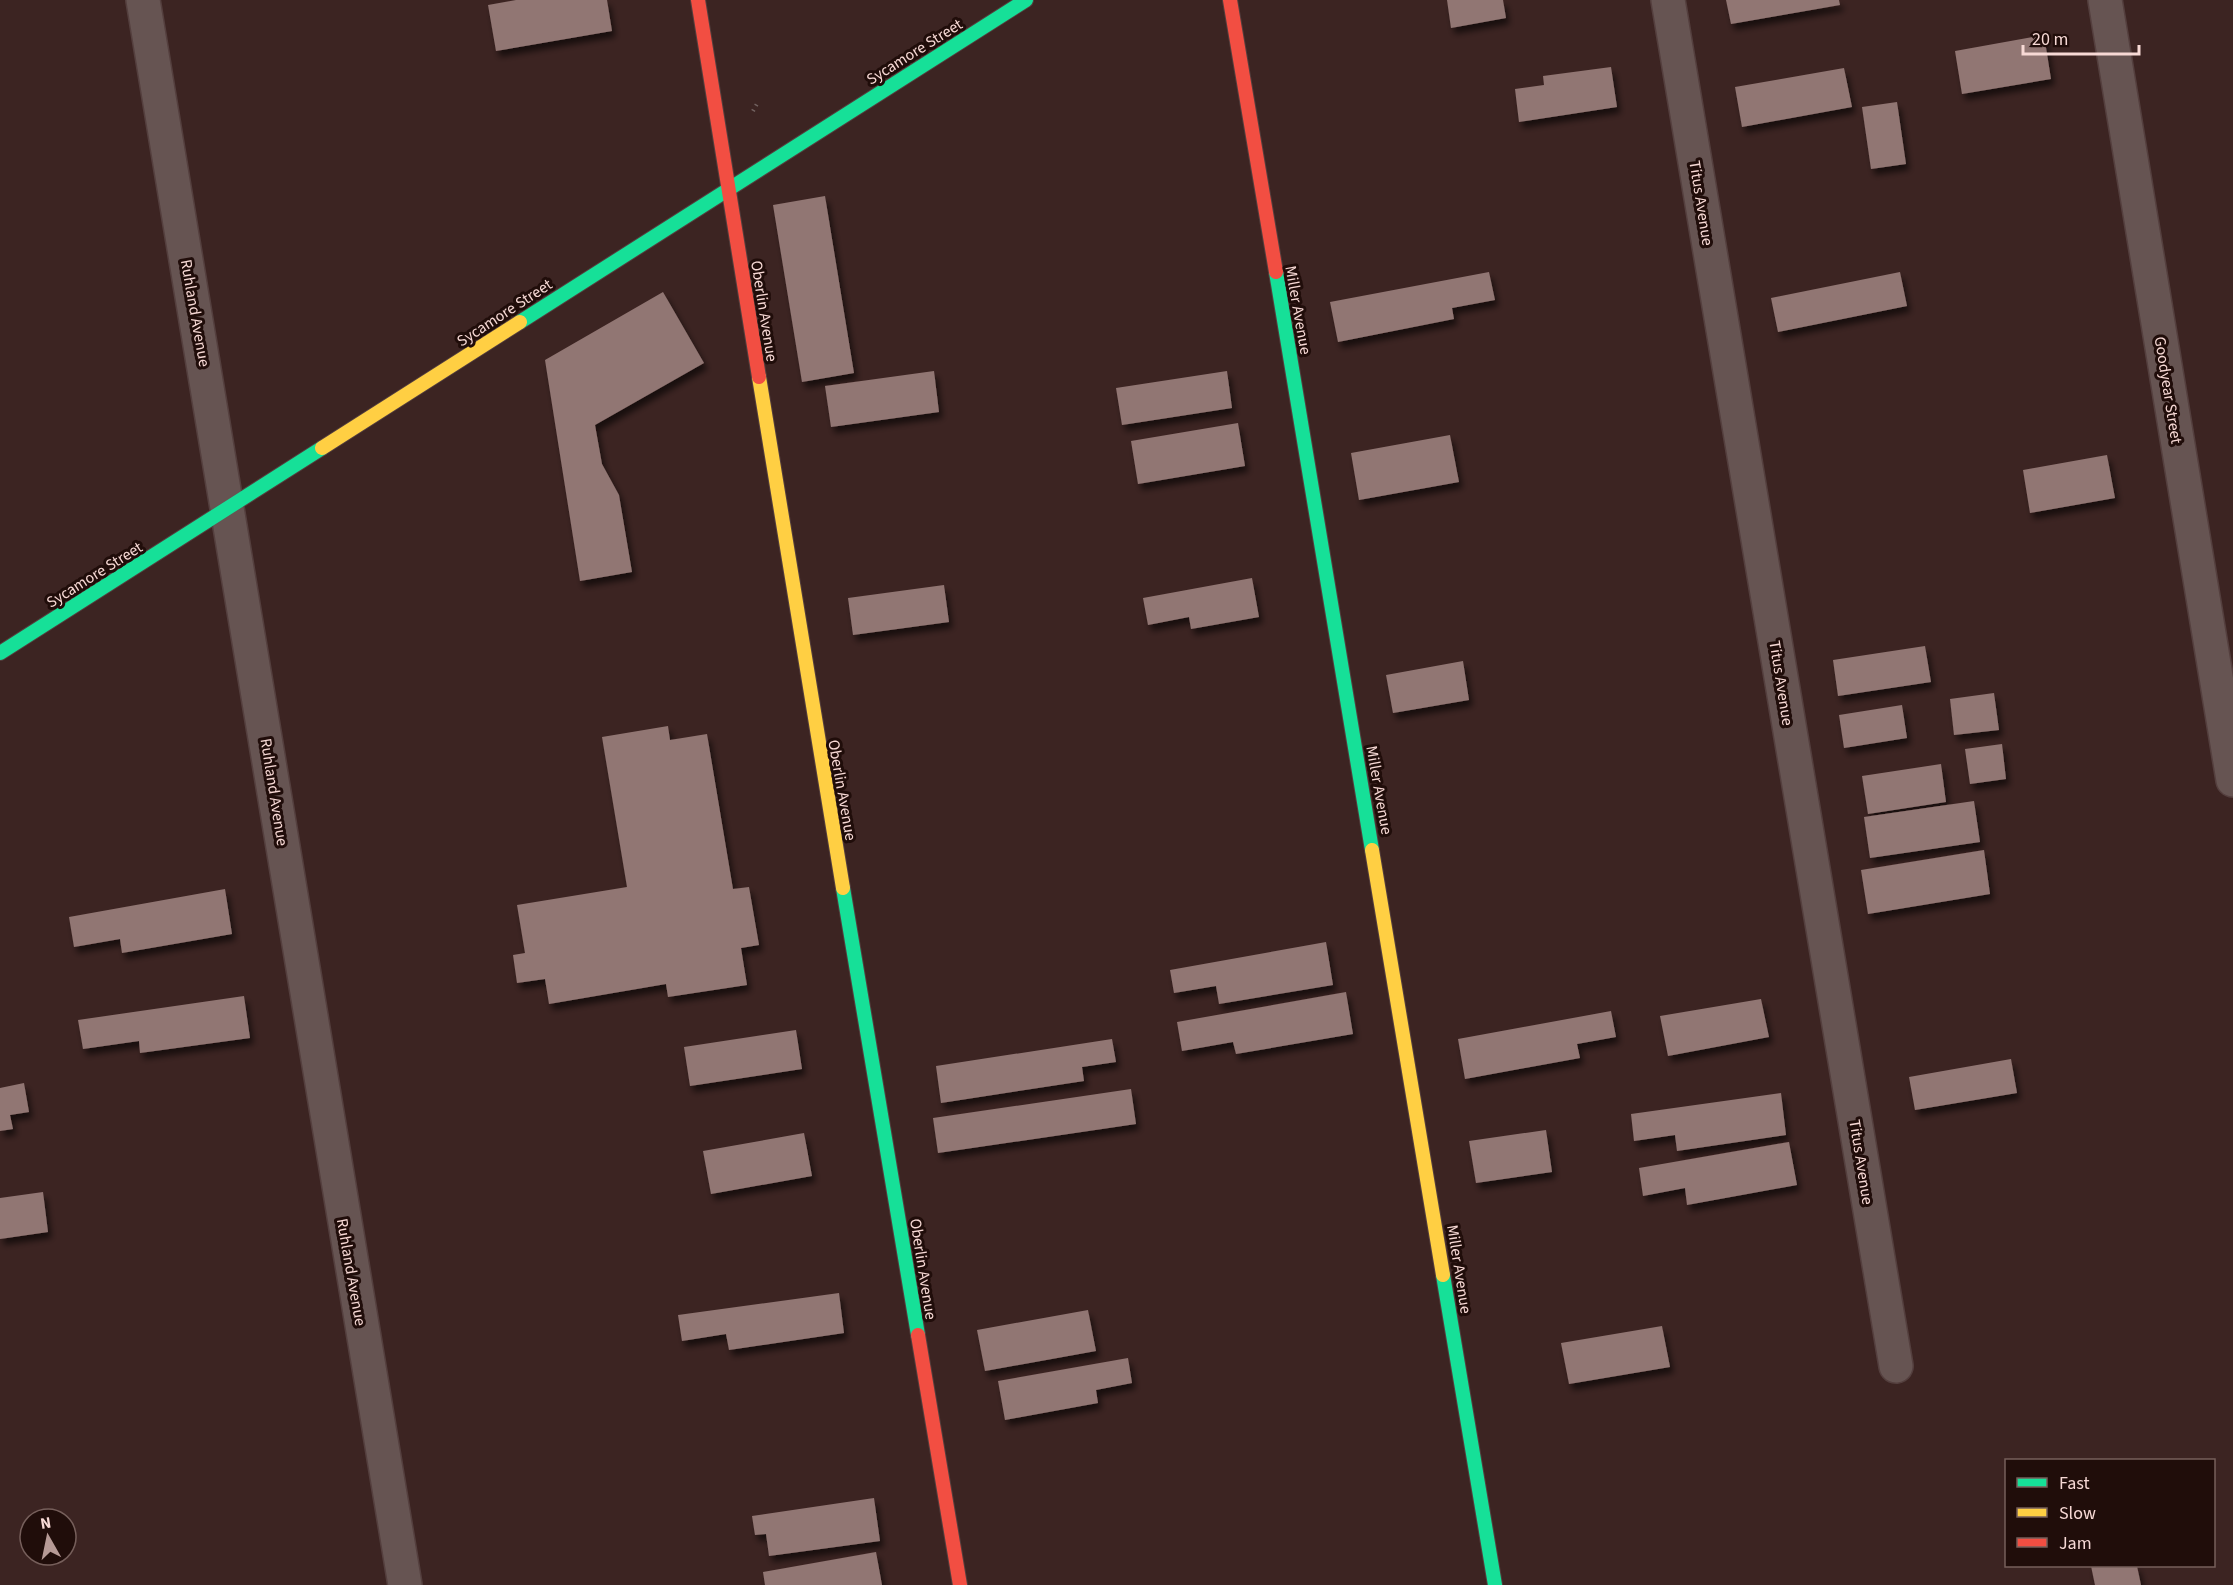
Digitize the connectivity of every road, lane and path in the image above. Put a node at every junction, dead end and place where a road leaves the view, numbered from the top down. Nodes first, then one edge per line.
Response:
1 (143, 0) edge
2 (698, 0) edge
3 (1026, 0) edge
4 (1230, 0) edge
5 (1668, 0) edge
6 (2105, 0) edge
7 (729, 187) junction
8 (230, 507) junction
9 (2221, 631) edge
10 (0, 653) edge
11 (2233, 780) edge
12 (1896, 1366) dead end
13 (405, 1585) edge
14 (960, 1585) edge
15 (1495, 1585) edge

1 - 8 street, Ruhland Avenue
2 - 7 street, Oberlin Avenue
3 - 7 street, Sycamore Street
4 - 15 street, Miller Avenue
5 - 12 street, Titus Avenue
6 - 9 street, Goodyear Street
7 - 8 street, Sycamore Street
7 - 14 street, Oberlin Avenue
8 - 10 street, Sycamore Street
8 - 13 street, Ruhland Avenue
9 - 11 street, Goodyear Street

